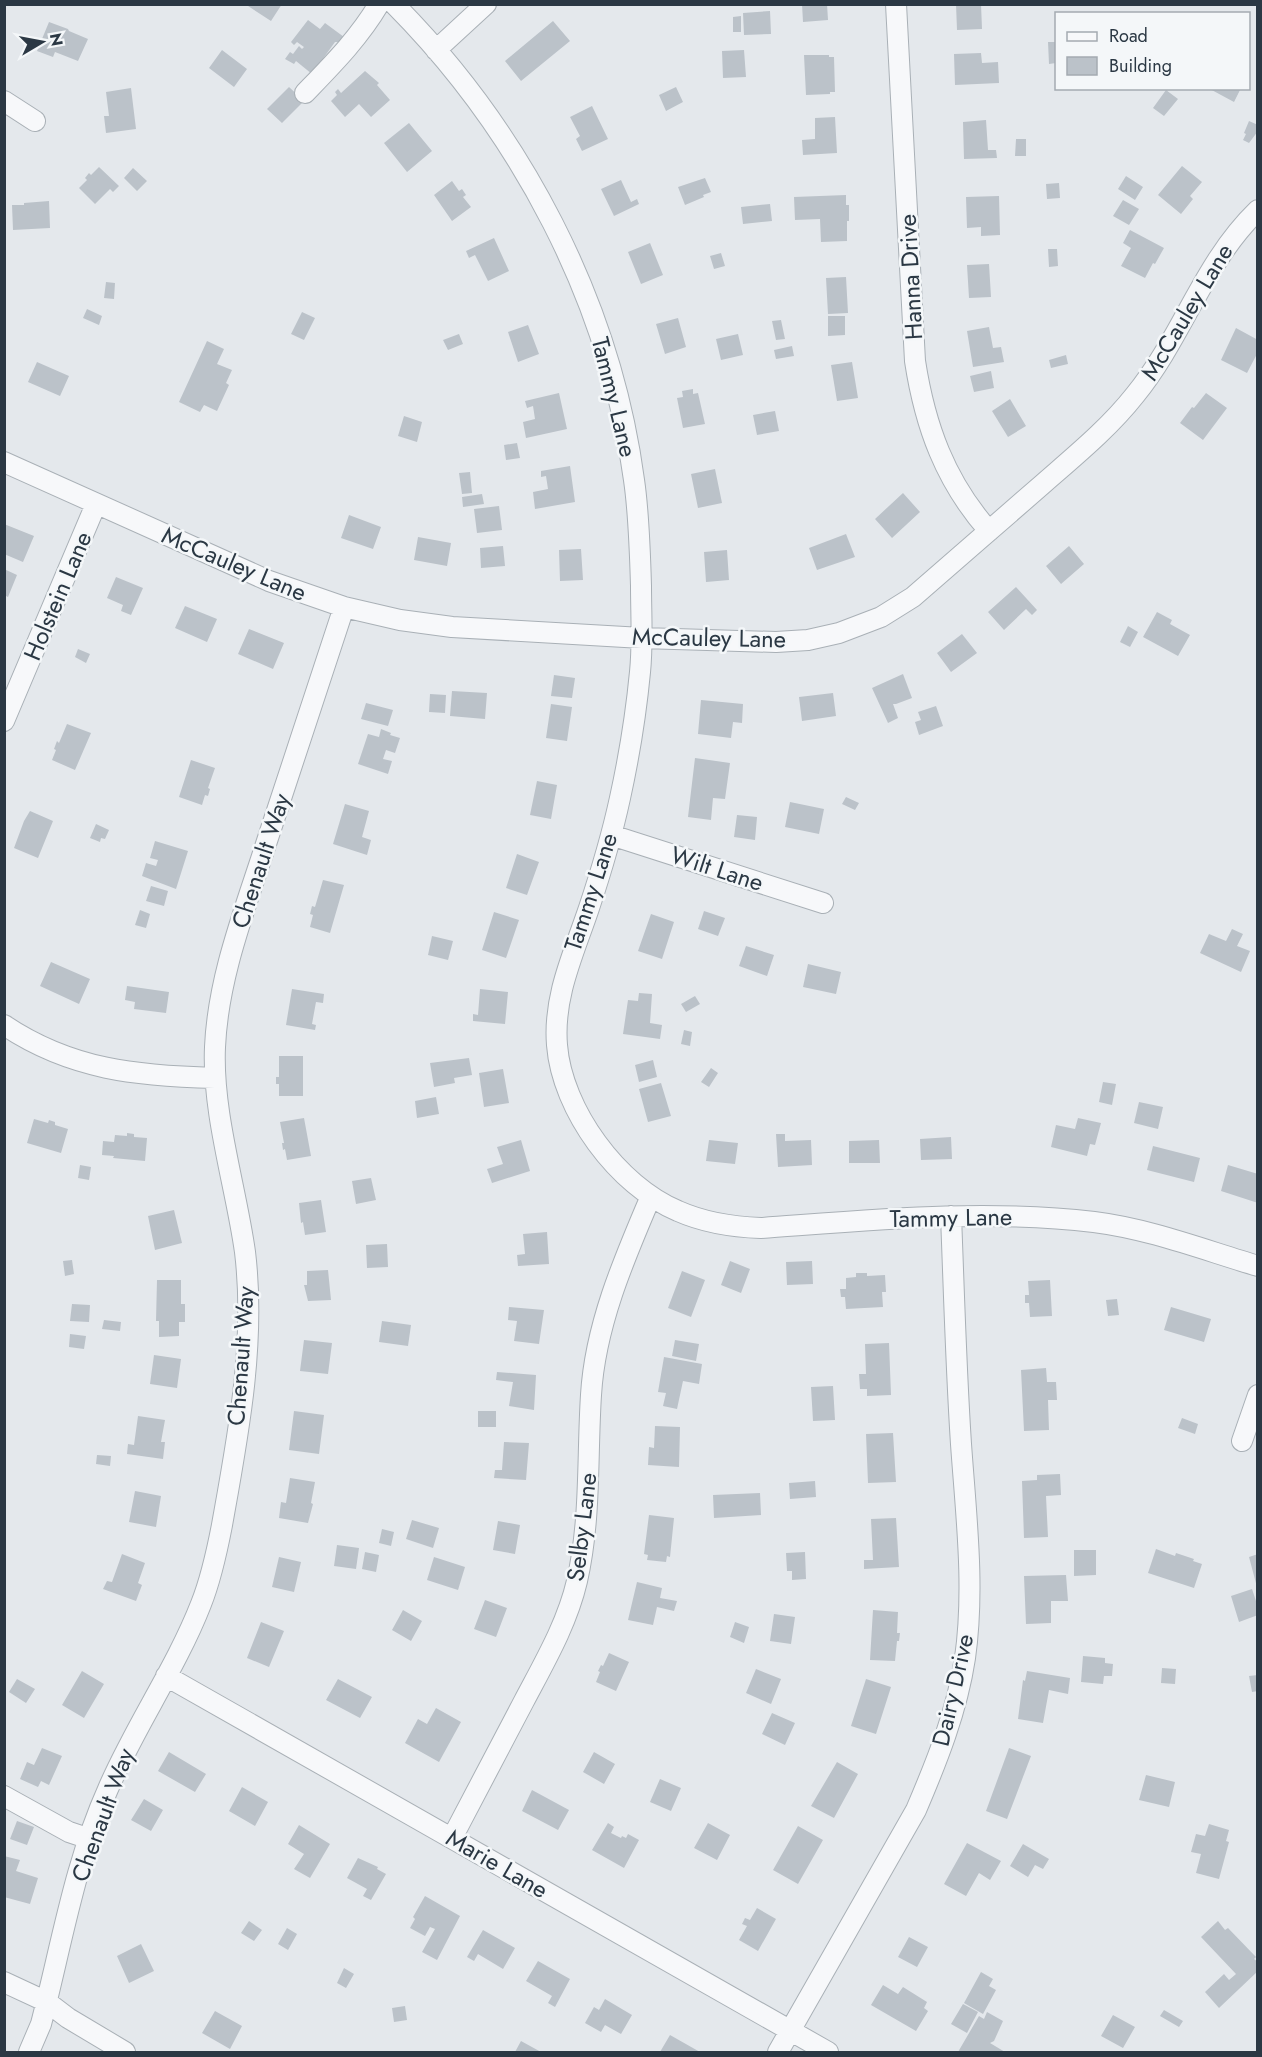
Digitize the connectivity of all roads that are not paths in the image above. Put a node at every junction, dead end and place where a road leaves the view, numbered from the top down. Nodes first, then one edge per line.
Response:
1 (379, 4) edge
2 (394, 4) edge
3 (486, 4) edge
4 (896, 4) edge
5 (436, 50) junction
6 (305, 93) dead end
7 (4, 101) edge
8 (35, 121) dead end
9 (1257, 210) edge
10 (4, 462) edge
11 (96, 504) junction
12 (989, 531) junction
13 (344, 607) junction
14 (642, 638) junction
15 (4, 720) edge
16 (611, 835) junction
17 (823, 903) dead end
18 (4, 1025) edge
19 (215, 1078) junction
20 (651, 1196) junction
21 (951, 1216) junction
22 (1257, 1266) edge
23 (1257, 1395) edge
24 (1242, 1441) dead end
25 (166, 1676) junction
26 (4, 1796) edge
27 (452, 1838) junction
28 (90, 1839) junction
29 (4, 1982) edge
30 (47, 2002) junction
31 (790, 2031) junction
32 (29, 2052) edge
33 (125, 2052) edge
34 (778, 2052) edge
35 (828, 2052) edge

1 - 6 street
2 - 5 street, Tammy Lane
3 - 5 street
4 - 12 street, Hanna Drive
5 - 14 street, Tammy Lane
7 - 8 street
9 - 12 street, McCauley Lane
10 - 11 street, McCauley Lane
11 - 13 street, McCauley Lane
11 - 15 street, Holstein Lane
12 - 14 street, McCauley Lane
13 - 14 street, McCauley Lane
13 - 19 street, Chenault Way
14 - 16 street, Tammy Lane
16 - 17 street, Wilt Lane
16 - 20 street, Tammy Lane
18 - 19 street
19 - 25 street, Chenault Way
20 - 21 street, Tammy Lane
20 - 27 street, Selby Lane
21 - 22 street, Tammy Lane
21 - 31 street, Dairy Drive
23 - 24 street
25 - 27 street, Marie Lane
25 - 28 street, Chenault Way
26 - 28 street
27 - 31 street, Marie Lane
28 - 30 street, Chenault Way
29 - 30 street
30 - 32 street, Chenault Way
30 - 33 street
31 - 34 street, Dairy Drive
31 - 35 street, Marie Lane

